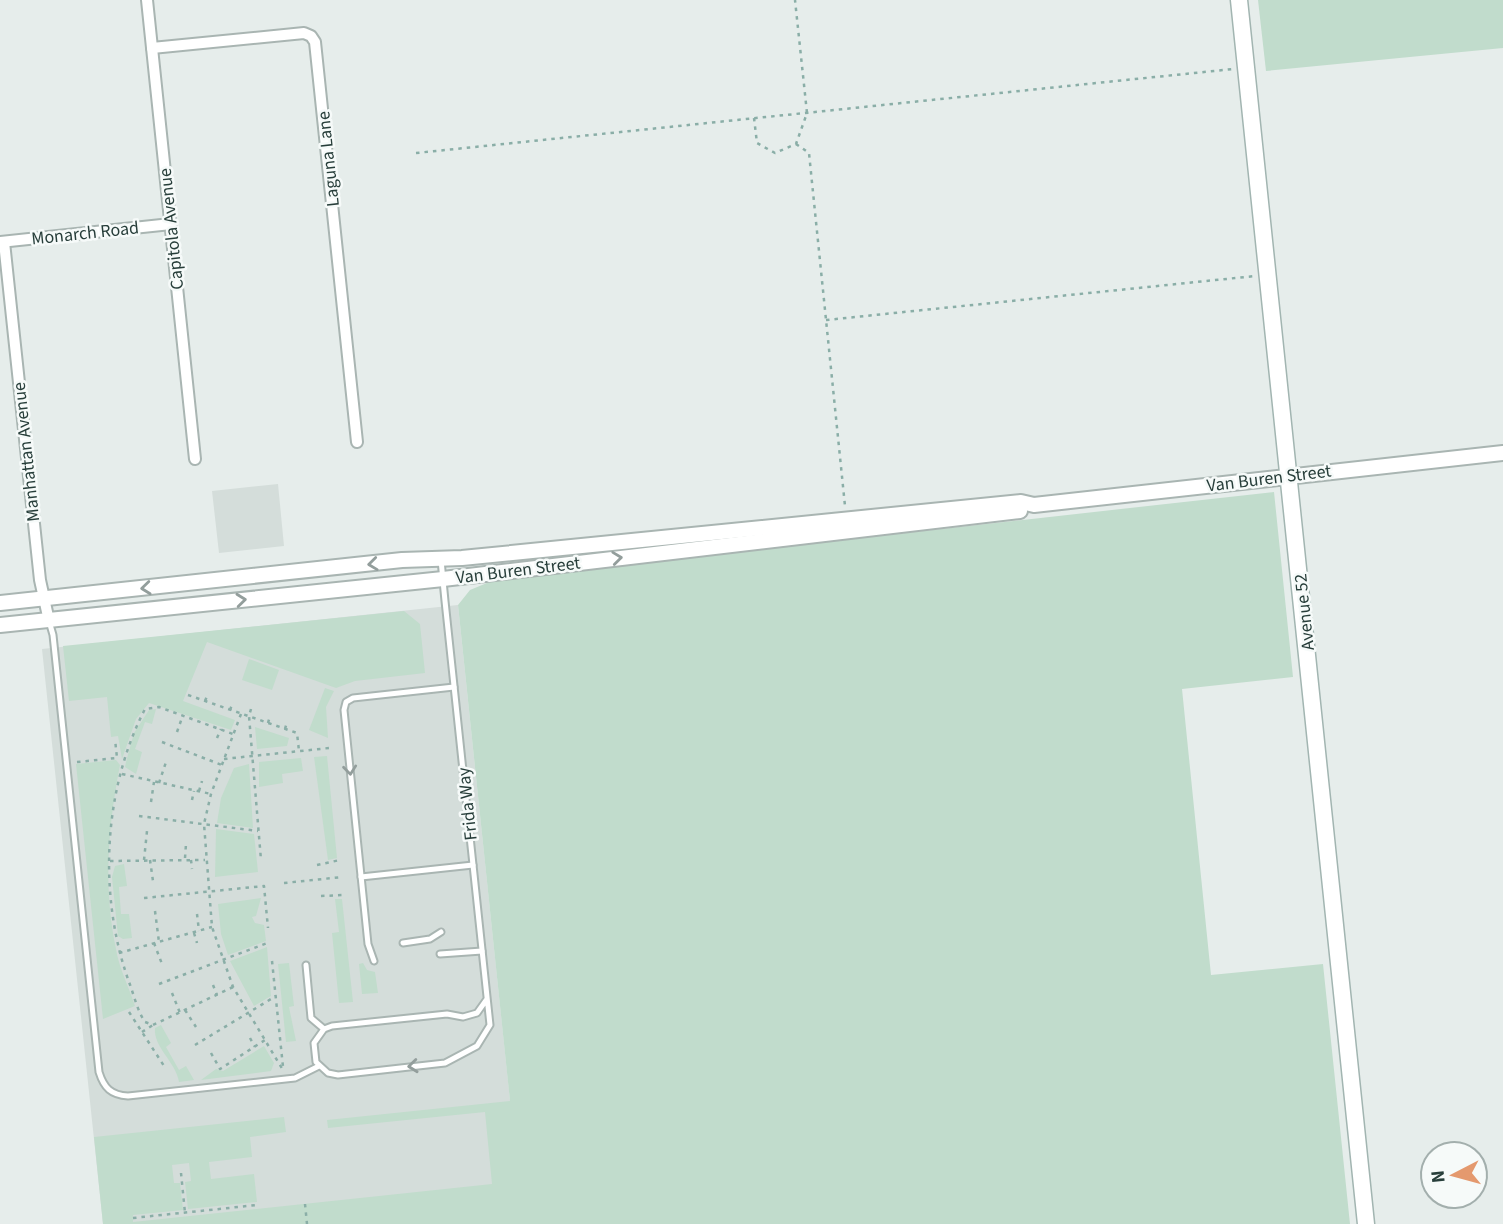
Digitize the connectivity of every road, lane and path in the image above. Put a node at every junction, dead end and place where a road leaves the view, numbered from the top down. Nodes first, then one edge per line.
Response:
1 (147, 0) edge
2 (794, 0) edge
3 (1240, 0) edge
4 (152, 48) junction
5 (1247, 67) junction
6 (807, 113) junction
7 (754, 118) junction
8 (796, 145) junction
9 (416, 153) dead end
10 (171, 224) junction
11 (2, 242) edge
12 (1269, 275) junction
13 (827, 320) junction
14 (357, 442) dead end
15 (1503, 453) edge
16 (195, 459) dead end
17 (1290, 475) junction
18 (1034, 505) junction
19 (847, 521) junction
20 (440, 559) junction
21 (443, 584) junction
22 (44, 599) junction
23 (0, 603) edge
24 (49, 621) junction
25 (0, 625) edge
26 (454, 687) junction
27 (208, 694) dead end
28 (188, 695) dead end
29 (205, 701) junction
30 (233, 702) dead end
31 (230, 709) junction
32 (251, 709) dead end
33 (241, 713) junction
34 (183, 715) junction
35 (249, 716) junction
36 (270, 716) dead end
37 (288, 722) dead end
38 (268, 723) junction
39 (221, 729) junction
40 (285, 729) junction
41 (177, 732) dead end
42 (233, 734) junction
43 (217, 738) dead end
44 (115, 739) dead end
45 (162, 742) dead end
46 (329, 748) dead end
47 (299, 751) junction
48 (253, 756) junction
49 (117, 758) junction
50 (167, 759) dead end
51 (224, 759) junction
52 (66, 763) junction
53 (123, 763) junction
54 (222, 765) junction
55 (121, 774) junction
56 (202, 781) dead end
57 (157, 782) junction
58 (194, 791) junction
59 (199, 792) junction
60 (211, 794) junction
61 (192, 800) dead end
62 (151, 802) dead end
63 (139, 816) dead end
64 (204, 824) junction
65 (147, 831) dead end
66 (258, 831) junction
67 (186, 844) dead end
68 (110, 860) junction
69 (144, 860) junction
70 (150, 860) junction
71 (185, 860) junction
72 (191, 860) junction
73 (205, 860) junction
74 (261, 860) dead end
75 (340, 860) dead end
76 (317, 865) dead end
77 (473, 865) junction
78 (192, 869) dead end
79 (342, 877) dead end
80 (361, 877) junction
81 (153, 881) dead end
82 (284, 883) dead end
83 (208, 891) junction
84 (344, 895) dead end
85 (321, 896) dead end
86 (145, 898) dead end
87 (155, 911) dead end
88 (197, 914) dead end
89 (212, 927) junction
90 (268, 928) dead end
91 (199, 931) junction
92 (194, 932) junction
93 (441, 932) dead end
94 (159, 942) junction
95 (154, 943) junction
96 (197, 943) dead end
97 (270, 943) dead end
98 (403, 943) dead end
99 (482, 951) junction
100 (119, 953) junction
101 (440, 954) dead end
102 (221, 959) junction
103 (272, 961) dead end
104 (374, 961) dead end
105 (162, 964) dead end
106 (306, 965) dead end
107 (159, 984) dead end
108 (212, 985) dead end
109 (233, 987) junction
110 (223, 992) junction
111 (172, 993) dead end
112 (216, 995) junction
113 (275, 996) junction
114 (487, 999) junction
115 (226, 1000) dead end
116 (185, 1010) junction
117 (129, 1012) dead end
118 (180, 1013) junction
119 (248, 1013) junction
120 (153, 1025) junction
121 (196, 1027) dead end
122 (324, 1029) junction
123 (142, 1032) junction
124 (250, 1038) dead end
125 (265, 1040) junction
126 (195, 1045) dead end
127 (256, 1047) junction
128 (211, 1053) dead end
129 (319, 1066) junction
130 (166, 1069) dead end
131 (181, 1173) dead end
132 (257, 1205) dead end
133 (306, 1205) dead end
134 (185, 1213) junction
135 (133, 1218) dead end
136 (307, 1224) edge
137 (1366, 1224) edge

1 - 4 street, Capitola Avenue
2 - 6 path
3 - 5 main road, Avenue 52
4 - 10 street, Capitola Avenue
4 - 14 street, Laguna Lane
5 - 6 path
5 - 12 main road, Avenue 52
6 - 7 path
6 - 8 path
7 - 8 path
7 - 9 path
8 - 13 path
10 - 11 street, Monarch Road
10 - 16 street, Capitola Avenue
11 - 22 street, Manhattan Avenue
12 - 13 path
12 - 17 main road, Avenue 52
13 - 19 path
15 - 17 street, Van Buren Street
17 - 18 street, Van Buren Street
17 - 137 main road, Avenue 52
18 - 19 street, Van Buren Street
21 -> 18 street, Van Buren Street
19 - 20 street, Van Buren Street
20 - 21 lane, Frida Way
20 -> 22 street, Van Buren Street
24 -> 21 street, Van Buren Street
21 - 26 lane, Frida Way
22 - 23 street, Van Buren Street
22 - 24 street, Manhattan Avenue
24 - 25 street, Van Buren Street
24 - 52 lane
26 - 77 lane, Frida Way
26 -> 80 lane
27 - 29 path
28 - 29 path
29 - 31 path
30 - 31 path
31 - 33 path
32 - 35 path
33 - 35 path
33 - 42 path
34 - 39 path
34 - 41 path
34 - 53 path
35 - 38 path
35 - 48 path
36 - 38 path
37 - 40 path
38 - 40 path
39 - 42 path
39 - 43 path
40 - 47 path
42 - 51 path
44 - 49 path
45 - 54 path
46 - 47 path
47 - 48 path
48 - 51 path
48 - 66 path
49 - 52 path
49 - 53 path
50 - 57 path
51 - 54 path
52 - 129 lane
53 - 55 path
54 - 60 path
55 - 57 path
55 - 68 path
56 - 59 path
57 - 58 path
57 - 62 path
58 - 59 path
58 - 61 path
59 - 60 path
60 - 64 path
63 - 64 path
64 - 66 path
64 - 73 path
65 - 69 path
66 - 74 path
67 - 71 path
68 - 69 path
68 - 100 path
69 - 70 path
70 - 71 path
70 - 81 path
71 - 72 path
72 - 73 path
72 - 78 path
73 - 83 path
75 - 76 path
77 - 80 lane
77 - 99 lane, Frida Way
79 - 82 path
80 - 104 lane
83 - 86 path
83 - 89 path
83 - 90 path
84 - 85 path
87 - 94 path
88 - 91 path
89 - 91 path
89 - 102 path
91 - 92 path
92 - 94 path
92 - 96 path
93 - 98 lane
94 - 95 path
95 - 100 path
95 - 105 path
97 - 102 path
99 - 101 lane
99 - 114 lane, Frida Way
100 - 120 path
102 - 107 path
102 - 109 path
103 - 113 path
106 - 122 lane
108 - 112 path
109 - 110 path
109 - 119 path
110 - 112 path
110 - 115 path
111 - 118 path
112 - 116 path
113 - 119 path
113 - 125 path
114 - 122 lane
114 -> 129 lane, Frida Way
116 - 118 path
116 - 121 path
117 - 123 path
118 - 120 path
119 - 125 path
119 - 126 path
120 - 123 path
122 - 129 lane
123 - 130 path
124 - 127 path
125 - 127 path
127 - 128 path
131 - 134 path
132 - 134 path
133 - 136 path
134 - 135 path

